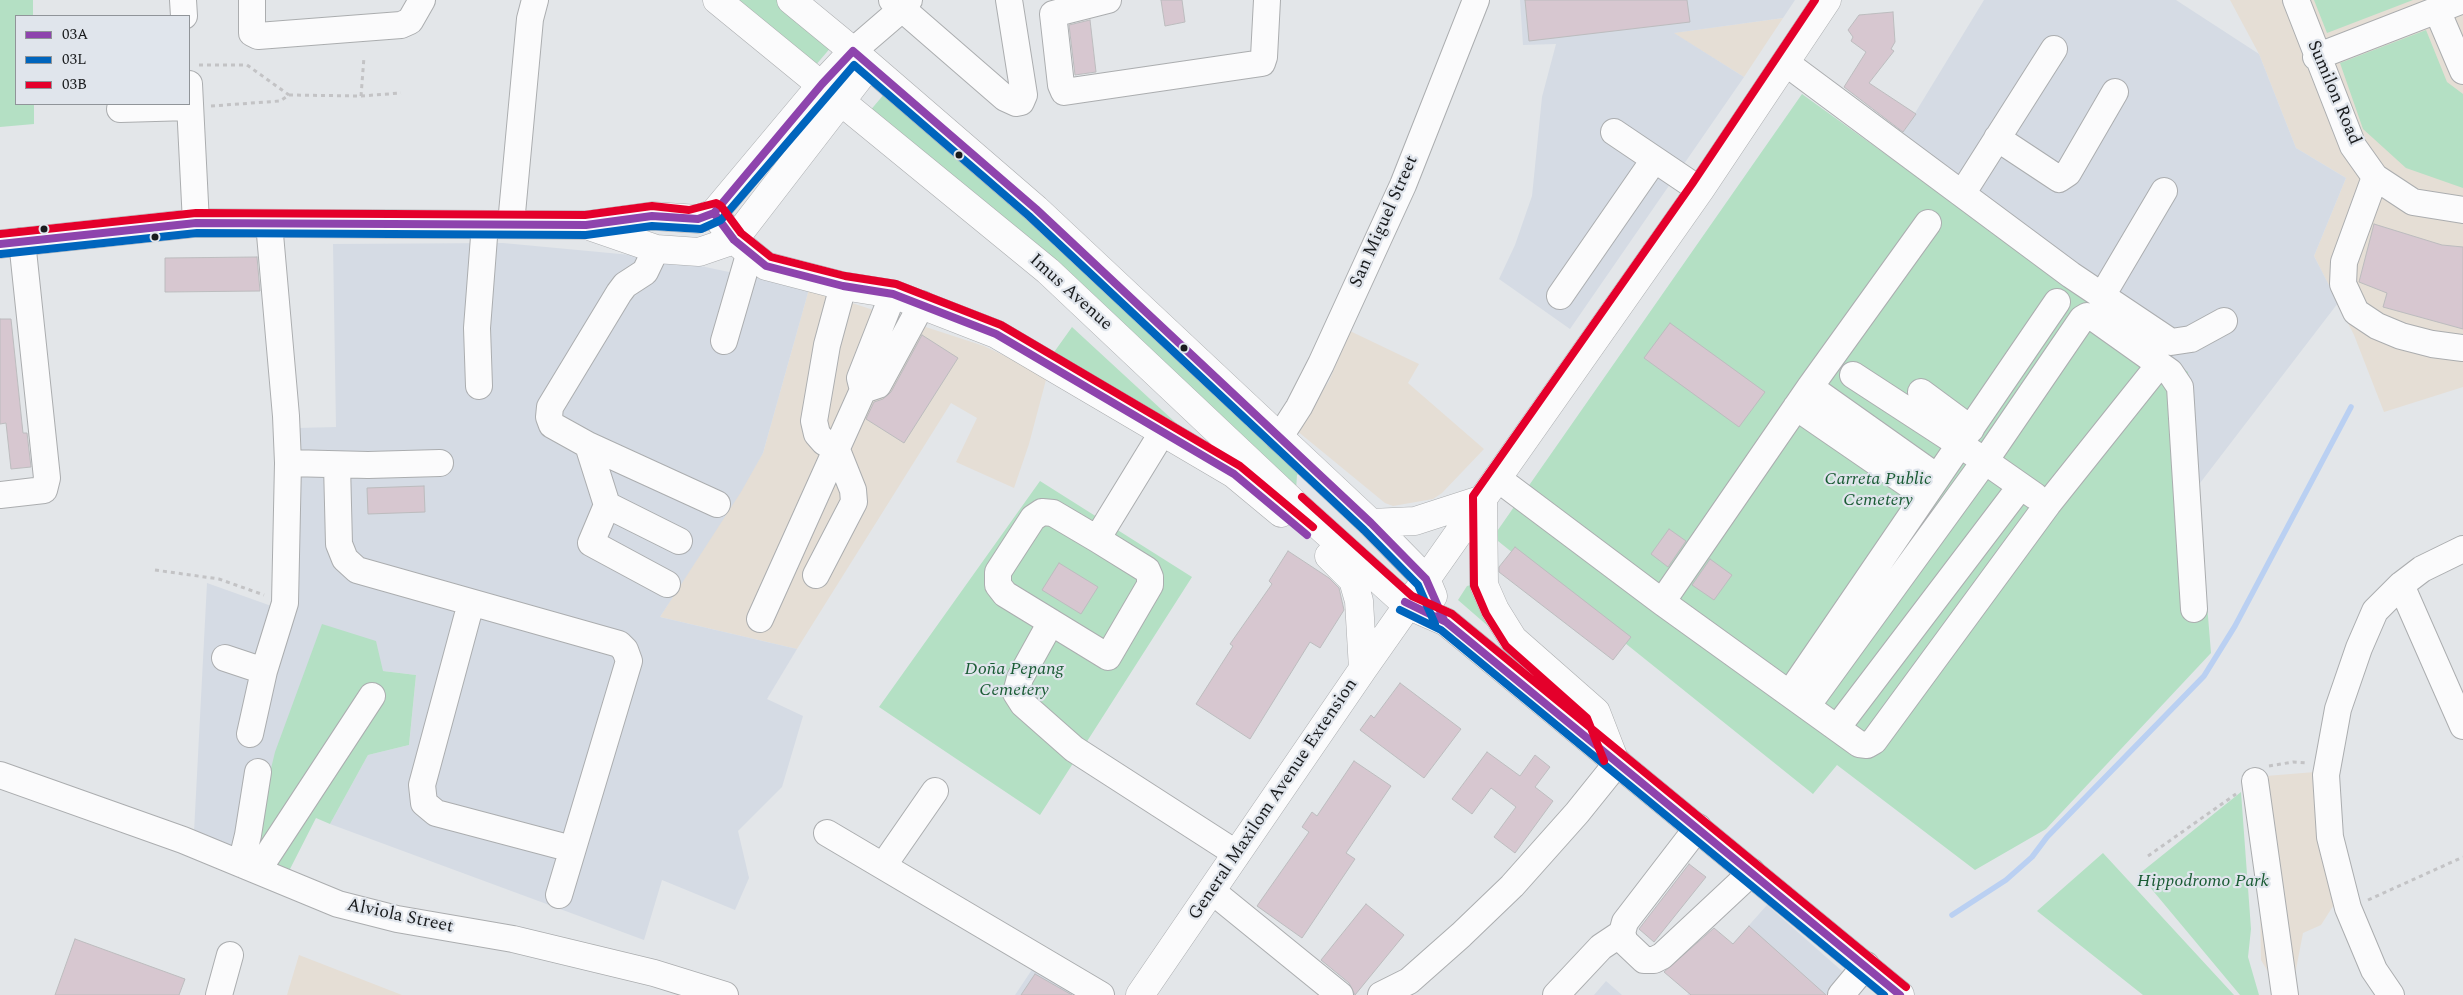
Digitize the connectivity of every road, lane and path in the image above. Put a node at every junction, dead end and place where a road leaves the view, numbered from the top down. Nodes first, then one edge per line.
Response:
1 (183, 0) edge
2 (252, 0) edge
3 (422, 0) edge
4 (535, 0) edge
5 (718, 0) edge
6 (791, 0) edge
7 (1009, 0) edge
8 (1108, 0) edge
9 (1268, 0) edge
10 (1476, 0) edge
11 (1827, 0) edge
12 (2296, 0) edge
13 (2463, 0) edge
14 (901, 3) edge
15 (2437, 10) junction
16 (184, 15) edge
17 (2054, 49) dead end
18 (364, 57) dead end
19 (2316, 57) junction
20 (861, 58) junction
21 (1786, 63) junction
22 (190, 65) edge
23 (2463, 71) edge
24 (831, 92) junction
25 (2115, 92) dead end
26 (401, 93) dead end
27 (289, 95) junction
28 (190, 96) edge
29 (361, 96) junction
30 (142, 105) edge
31 (120, 109) dead end
32 (1614, 132) dead end
33 (1998, 138) junction
34 (1654, 160) junction
35 (2375, 177) junction
36 (1700, 190) junction
37 (2164, 191) dead end
38 (1962, 194) junction
39 (2463, 210) edge
40 (714, 213) junction
41 (196, 223) junction
42 (269, 223) junction
43 (1928, 223) dead end
44 (498, 224) junction
45 (586, 225) junction
46 (11, 242) edge
47 (742, 247) junction
48 (656, 249) junction
49 (843, 286) junction
50 (893, 294) junction
51 (1560, 296) dead end
52 (2102, 296) junction
53 (2057, 302) dead end
54 (922, 304) junction
55 (2224, 321) dead end
56 (724, 341) dead end
57 (2463, 348) edge
58 (2159, 365) junction
59 (1853, 375) dead end
60 (479, 386) dead end
61 (863, 390) junction
62 (1921, 392) dead end
63 (1803, 397) junction
64 (1162, 433) junction
65 (1965, 437) junction
66 (1279, 438) junction
67 (588, 445) junction
68 (837, 450) junction
69 (1985, 461) junction
70 (288, 463) junction
71 (440, 464) dead end
72 (337, 465) junction
73 (1930, 486) junction
74 (2020, 487) junction
75 (1490, 488) junction
76 (0, 495) edge
77 (717, 504) dead end
78 (1295, 504) junction
79 (2048, 504) junction
80 (607, 505) junction
81 (1371, 524) junction
82 (1307, 534) junction
83 (1097, 539) junction
84 (679, 541) dead end
85 (2463, 549) edge
86 (156, 570) dead end
87 (816, 575) dead end
88 (1426, 579) junction
89 (667, 584) dead end
90 (2401, 585) junction
91 (471, 602) junction
92 (1662, 602) junction
93 (285, 603) junction
94 (1407, 605) junction
95 (2194, 609) dead end
96 (760, 619) dead end
97 (1444, 620) junction
98 (1051, 622) junction
99 (225, 658) dead end
100 (1363, 669) junction
101 (264, 671) junction
102 (372, 696) dead end
103 (1798, 700) junction
104 (2463, 726) edge
105 (1837, 728) junction
106 (250, 734) dead end
107 (1616, 760) junction
108 (258, 772) dead end
109 (0, 774) edge
110 (2255, 781) dead end
111 (935, 792) dead end
112 (1698, 827) junction
113 (827, 833) dead end
114 (572, 849) junction
115 (1237, 854) junction
116 (2463, 857) edge
117 (883, 866) junction
118 (250, 867) junction
119 (1752, 872) junction
120 (1212, 891) junction
121 (559, 895) dead end
122 (2348, 908) junction
123 (1622, 933) junction
124 (230, 955) dead end
125 (1866, 965) junction
126 (219, 995) edge
127 (725, 995) edge
128 (1101, 995) edge
129 (1140, 995) edge
130 (1340, 995) edge
131 (1381, 995) edge
132 (1556, 995) edge
133 (1840, 995) edge
134 (1900, 995) edge
135 (2285, 995) edge
136 (2391, 995) edge

1 - 16 street
2 - 3 street
4 - 44 street
5 - 24 main road, Imus Avenue
6 - 20 main road
7 - 14 street
8 - 9 street
10 - 66 street, San Miguel Street
11 - 21 main road, General Maxilom Avenue Extension
12 - 19 street, Sumilon Road
13 - 15 street
14 - 20 street
15 - 19 street
15 - 23 street
17 - 33 street
18 - 29 path
19 - 35 street, Sumilon Road
20 - 24 main road
20 - 66 main road
21 - 36 main road, General Maxilom Avenue Extension
21 - 38 street
22 - 27 path
24 - 40 main road
24 - 47 main road
24 - 78 main road, Imus Avenue
25 - 33 street
26 - 29 path
27 - 28 path
27 - 29 path
28 - 41 street
30 - 31 street
32 - 34 street
33 - 38 street
34 - 36 street
34 - 51 street
35 - 39 street, Sumilon Road
35 - 57 street
36 - 75 main road, General Maxilom Avenue Extension
37 - 52 street
38 - 52 street
40 - 45 main road
40 - 47 main road
41 - 42 main road
41 - 46 main road
42 - 44 main road
42 - 70 street
43 - 63 street
44 - 45 main road
44 - 60 street
45 - 48 main road
46 - 76 street
47 - 48 main road
47 - 49 main road
47 - 56 street
48 - 67 street
49 - 50 main road
49 - 68 street
50 - 54 main road
50 - 61 street
52 - 55 street
53 - 65 street
54 - 61 street
54 - 64 main road
58 - 69 street
58 - 79 street
58 - 95 street
59 - 65 street
61 - 68 street
62 - 65 street
63 - 73 street
63 - 92 street
64 - 82 main road
64 - 83 street
65 - 69 street
65 - 73 street
66 - 81 main road
67 - 77 street
67 - 80 street
68 - 87 street
68 - 96 street
69 - 74 street
69 - 103 street
70 - 72 street
70 - 93 street
71 - 72 street
72 - 91 street
73 - 103 street
74 - 79 street
74 - 105 street
75 - 81 main road
75 - 88 main road, General Maxilom Avenue Extension
75 - 92 street
75 - 107 main road
78 - 82 main road
78 - 94 main road, Imus Avenue
79 - 105 street
80 - 84 street
80 - 89 street
81 - 88 main road
82 - 100 main road
83 - 98 street
83 - 98 street
85 - 90 street
86 - 93 path
88 - 94 main road, General Maxilom Avenue Extension
88 - 97 main road
90 - 104 street
90 - 122 street
91 - 114 street
91 - 114 street
92 - 103 street
93 - 101 street
94 - 97 main road, Imus Avenue
94 - 100 main road, General Maxilom Avenue Extension
97 - 107 main road
98 - 115 street
99 - 101 street
100 - 115 main road, General Maxilom Avenue Extension
101 - 106 street
102 - 118 street
103 - 105 street
107 - 112 main road
107 - 131 street
108 - 118 street
109 - 118 street, Alviola Street
110 - 135 street
111 - 117 street
112 - 119 main road
112 - 123 street
113 - 117 street
114 - 121 street
115 - 120 main road, General Maxilom Avenue Extension
116 - 122 path
117 - 128 street
118 - 127 street, Alviola Street
119 - 123 street
119 - 125 main road
120 - 129 main road, General Maxilom Avenue Extension
120 - 130 street
122 - 136 street
123 - 132 street
124 - 126 street
125 - 133 street
125 - 134 main road

